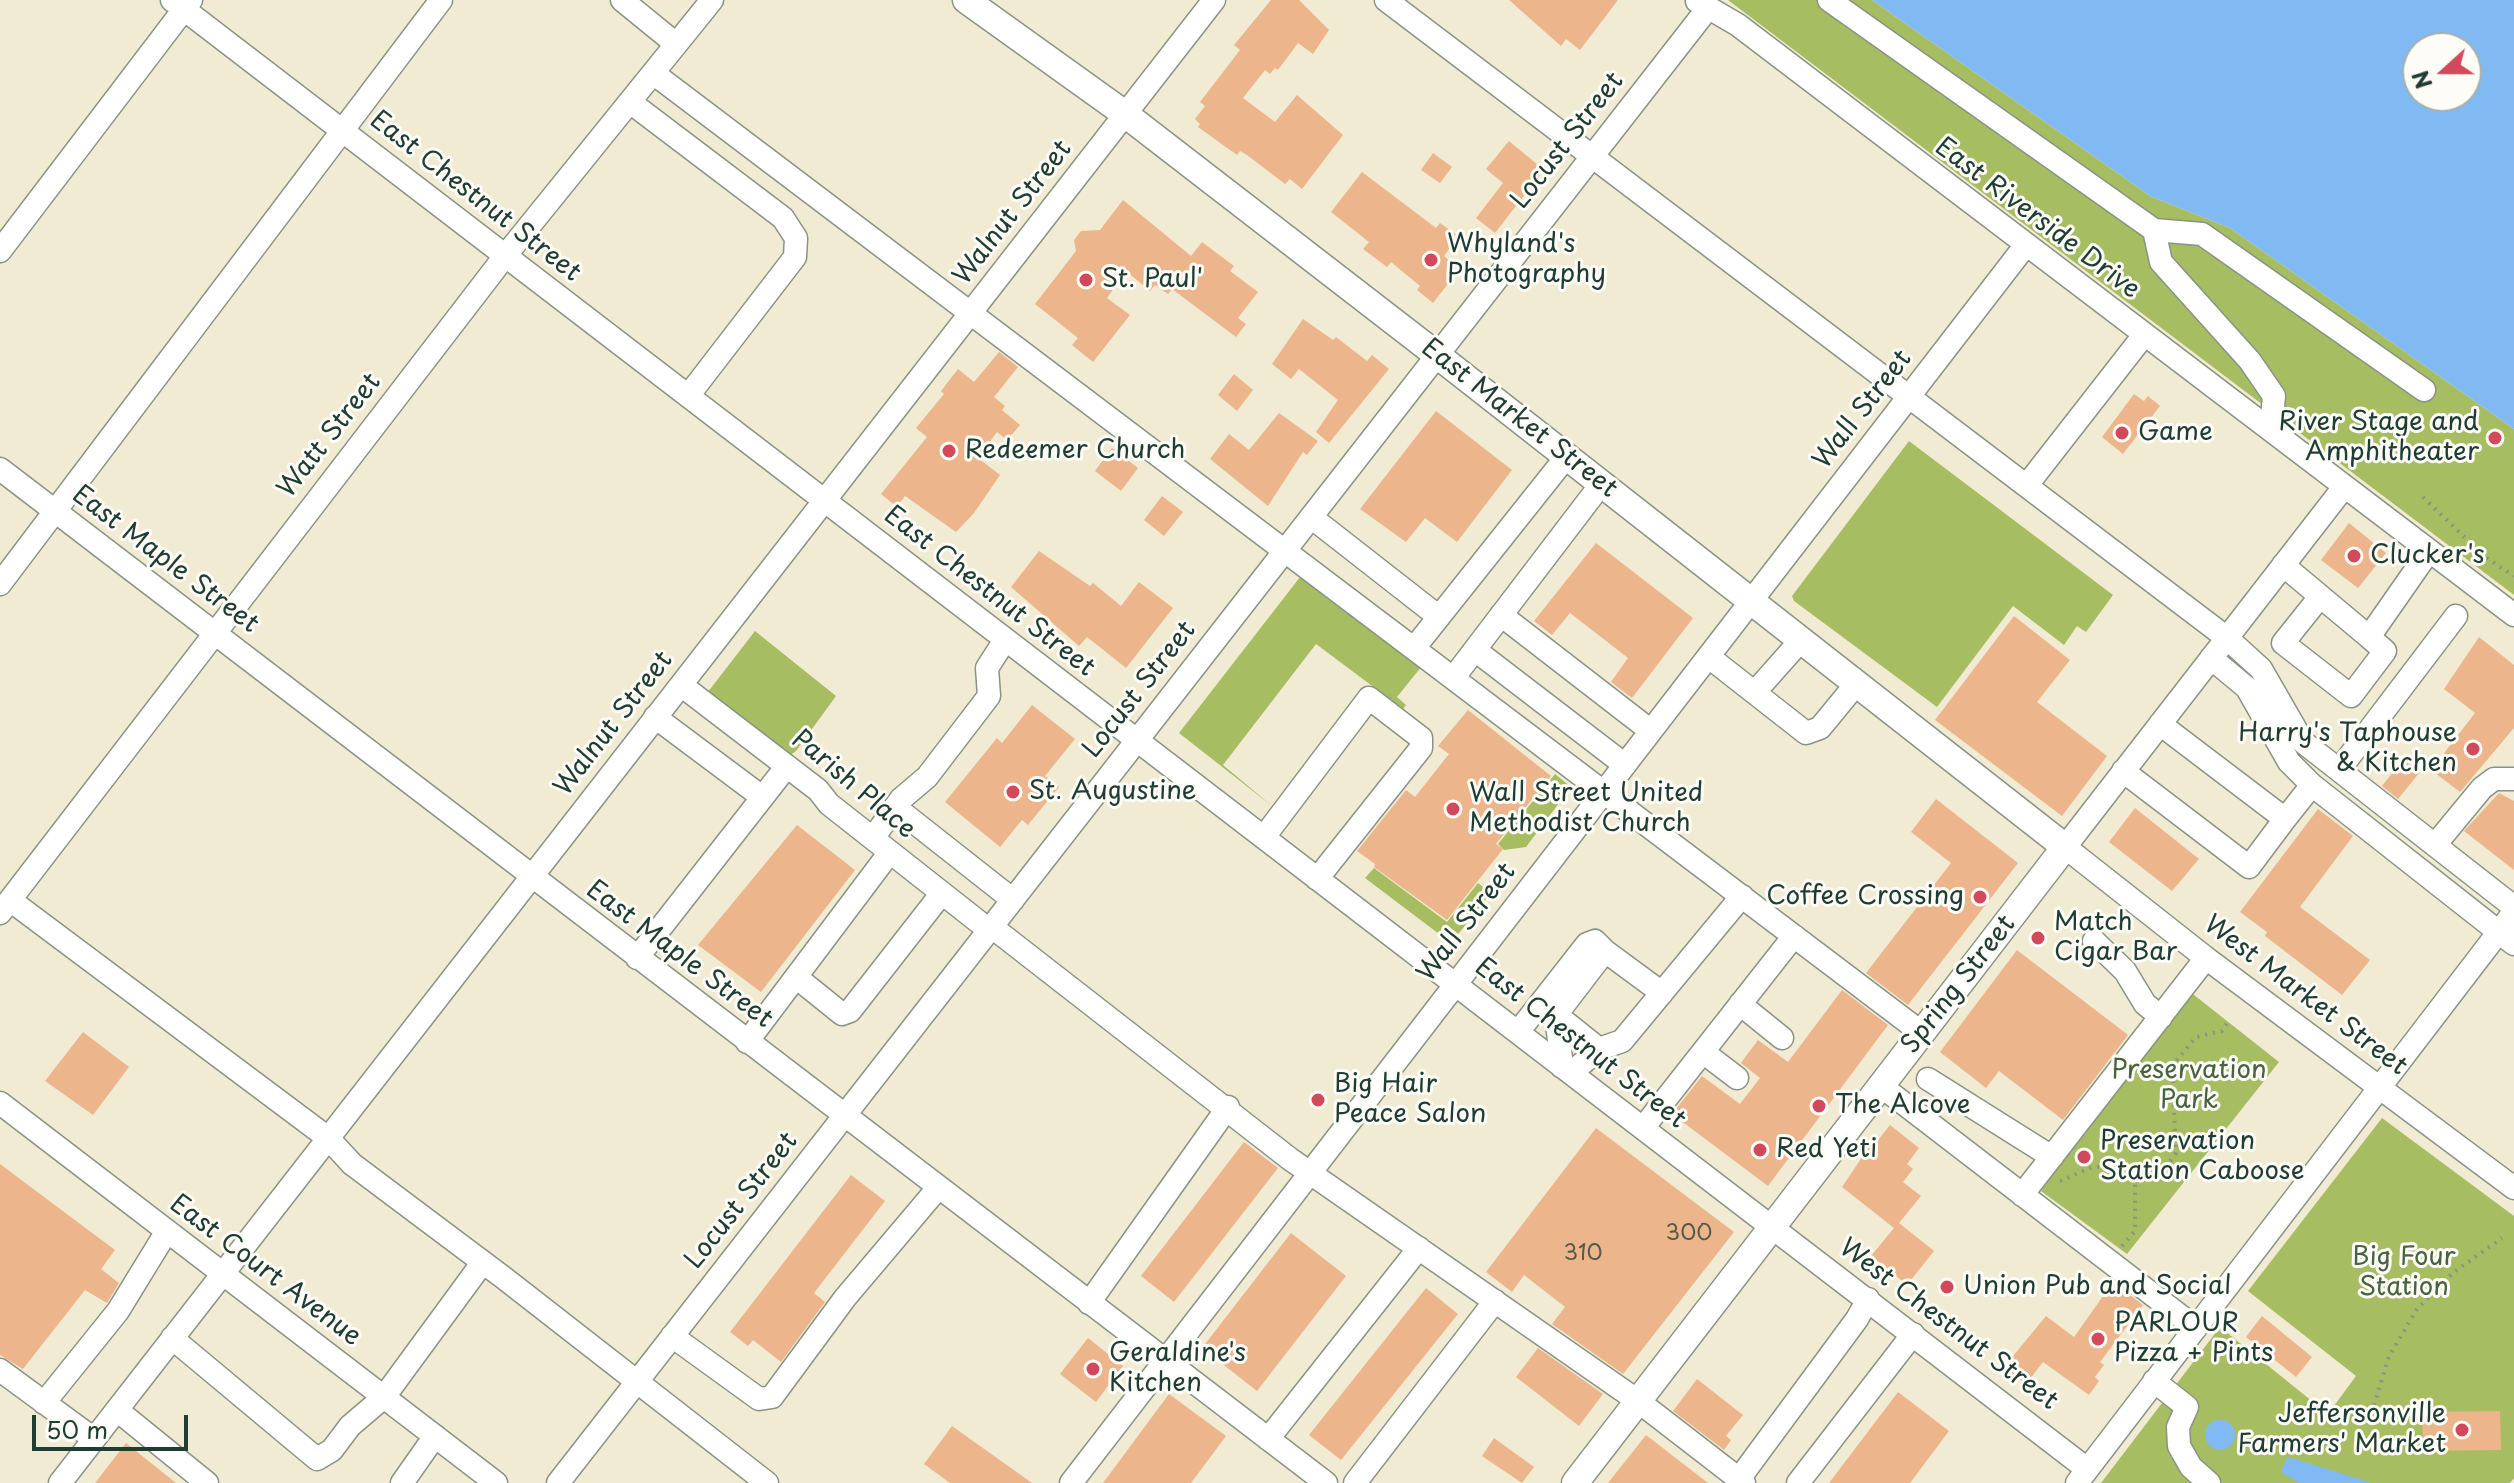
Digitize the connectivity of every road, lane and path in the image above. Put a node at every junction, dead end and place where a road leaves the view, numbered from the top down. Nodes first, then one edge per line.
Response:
1 (441, 0) edge
2 (622, 0) edge
3 (712, 0) edge
4 (966, 0) edge
5 (1214, 0) edge
6 (1386, 0) edge
7 (1829, 0) edge
8 (182, 3) edge
9 (1701, 4) edge
10 (676, 44) junction
11 (653, 73) junction
12 (630, 102) junction
13 (1125, 114) junction
14 (343, 132) junction
15 (1591, 157) junction
16 (2154, 230) junction
17 (2025, 246) junction
18 (0, 251) edge
19 (505, 256) junction
20 (972, 312) junction
21 (2144, 335) junction
22 (1437, 355) junction
23 (2424, 390) dead end
24 (1910, 395) junction
25 (688, 396) junction
26 (2271, 428) junction
27 (1567, 456) junction
28 (0, 469) edge
29 (1602, 483) junction
30 (2027, 485) junction
31 (2344, 487) junction
32 (2423, 497) dead end
33 (824, 501) junction
34 (55, 511) junction
35 (1311, 517) junction
36 (1286, 550) junction
37 (2429, 551) junction
38 (2283, 565) junction
39 (2514, 576) edge
40 (0, 584) edge
41 (2319, 598) junction
42 (1752, 600) junction
43 (1501, 615) junction
44 (2514, 615) edge
45 (2456, 616) dead end
46 (1439, 617) junction
47 (215, 633) junction
48 (2369, 637) junction
49 (2227, 638) junction
50 (1802, 639) junction
51 (1005, 640) junction
52 (2283, 643) junction
53 (1415, 647) junction
54 (1475, 650) junction
55 (1709, 657) junction
56 (2211, 658) junction
57 (2261, 669) junction
58 (1454, 677) junction
59 (1857, 683) junction
60 (681, 685) junction
61 (1755, 692) junction
62 (655, 717) junction
63 (2160, 724) junction
64 (1651, 731) junction
65 (1136, 741) junction
66 (1625, 765) junction
67 (787, 766) junction
68 (2339, 770) junction
69 (2123, 771) junction
70 (2514, 779) edge
71 (2312, 785) junction
72 (1604, 792) junction
73 (762, 797) junction
74 (895, 807) junction
75 (2285, 819) junction
76 (1264, 837) junction
77 (882, 845) junction
78 (2435, 845) junction
79 (2065, 847) junction
80 (531, 877) junction
81 (1317, 879) junction
82 (942, 893) junction
83 (1742, 896) junction
84 (1013, 900) junction
85 (5, 906) edge
86 (2514, 910) edge
87 (990, 928) junction
88 (1794, 936) junction
89 (2506, 939) edge
90 (2094, 941) dead end
91 (637, 958) junction
92 (2206, 958) junction
93 (796, 977) junction
94 (1456, 984) junction
95 (1662, 993) junction
96 (1740, 1004) junction
97 (1549, 1009) junction
98 (2161, 1017) junction
99 (2228, 1022) dead end
100 (1518, 1032) junction
101 (1922, 1033) junction
102 (1782, 1038) dead end
103 (747, 1042) junction
104 (1599, 1049) junction
105 (1703, 1052) junction
106 (1566, 1070) junction
107 (1737, 1078) dead end
108 (1928, 1079) dead end
109 (1881, 1086) junction
110 (2381, 1088) junction
111 (0, 1103) edge
112 (1228, 1107) junction
113 (844, 1116) junction
114 (1643, 1128) junction
115 (328, 1138) junction
116 (2052, 1157) junction
117 (1311, 1173) junction
118 (2135, 1181) junction
119 (2055, 1187) dead end
120 (938, 1188) junction
121 (2514, 1188) edge
122 (2022, 1195) junction
123 (1772, 1227) junction
124 (167, 1231) junction
125 (2502, 1238) dead end
126 (1419, 1248) junction
127 (2120, 1249) dead end
128 (483, 1262) junction
129 (223, 1272) junction
130 (1868, 1299) junction
131 (1495, 1301) junction
132 (1089, 1303) junction
133 (2196, 1328) junction
134 (1913, 1334) junction
135 (672, 1336) junction
136 (172, 1338) junction
137 (1165, 1362) junction
138 (0, 1370) edge
139 (2154, 1381) junction
140 (636, 1383) junction
141 (384, 1397) junction
142 (1638, 1401) junction
143 (44, 1403) junction
144 (2374, 1405) dead end
145 (117, 1410) junction
146 (435, 1436) junction
147 (94, 1439) junction
148 (1268, 1439) junction
149 (2082, 1476) edge
150 (1742, 1481) edge
151 (60, 1483) edge
152 (207, 1483) edge
153 (402, 1483) edge
154 (496, 1483) edge
155 (558, 1483) edge
156 (767, 1483) edge
157 (1071, 1483) edge
158 (1326, 1483) edge
159 (1355, 1483) edge
160 (1575, 1483) edge
161 (1798, 1483) edge
162 (2209, 1483) edge

1 - 14 street
2 - 10 street
3 - 10 street, Watt Street
4 - 13 main road, East Market Street
5 - 13 street, Walnut Street
6 - 15 street
7 - 16 street
8 - 14 street, East Chestnut Street
8 - 18 street
9 - 15 street, Locust Street
9 - 17 street, East Riverside Drive
10 - 11 street, Watt Street
11 - 12 street, Watt Street
11 - 20 street
12 - 19 street, Watt Street
12 - 25 street
13 - 20 street, Walnut Street
13 - 22 main road, East Market Street
14 - 19 street, East Chestnut Street
14 - 34 street
15 - 22 street, Locust Street
15 - 24 street
16 - 23 street
16 - 26 street
17 - 21 street, East Riverside Drive
17 - 24 street, Wall Street
19 - 25 street, East Chestnut Street
19 - 47 street, Watt Street
20 - 33 street, Walnut Street
20 - 36 street
21 - 26 street, East Riverside Drive
21 - 30 street
22 - 27 main road, East Market Street
22 - 35 street, Locust Street
24 - 30 street
24 - 42 street, Wall Street
25 - 33 street, East Chestnut Street
26 - 31 street, East Riverside Drive
27 - 29 main road, East Market Street
27 - 46 street
28 - 34 street, East Maple Street
29 - 42 main road, East Market Street
29 - 43 street
30 - 49 street
31 - 37 street, East Riverside Drive
31 - 38 street, Spring Street
32 - 39 path
33 - 51 street, East Chestnut Street
33 - 60 street, Walnut Street
34 - 40 street
34 - 47 street, East Maple Street
35 - 36 street, Locust Street
35 - 46 street
36 - 53 street
36 - 65 street, Locust Street
37 - 44 street, East Riverside Drive
37 - 48 street
38 - 41 street
38 - 49 street, Spring Street
41 - 48 street
41 - 52 street
42 - 50 main road, East Market Street
42 - 55 street, Wall Street
43 - 54 street
43 - 64 street
45 - 68 street
46 - 53 street
47 - 80 street, East Maple Street
47 - 85 street, Watt Street
48 - 52 street
49 - 56 street, Spring Street
49 - 57 street
50 - 59 main road, East Market Street
50 - 61 street
51 - 65 street, East Chestnut Street
51 - 74 street
52 - 57 street
53 - 58 street
54 - 58 street
54 - 66 street
55 - 61 street
55 - 64 street, Wall Street
56 - 63 street, Spring Street
56 - 71 street
57 - 68 street
58 - 72 street
59 - 61 street
59 - 79 main road, East Market Street
60 - 62 street, Walnut Street
60 - 67 street, Parish Place
62 - 73 street
62 - 80 street, Walnut Street
63 - 69 street, Spring Street
63 - 75 street
64 - 66 street, Wall Street
65 - 76 street, East Chestnut Street
65 - 84 street, Locust Street
66 - 72 street, Wall Street
67 - 73 street
67 - 77 street, Parish Place
68 - 78 street
69 - 75 street
69 - 79 street, Spring Street
70 - 78 street
71 - 75 street
71 - 89 street
72 - 83 street
72 - 94 street, Wall Street
73 - 91 street
74 - 77 street
74 - 84 street
76 - 81 street, East Chestnut Street
76 - 81 street
77 - 82 street, Parish Place
77 - 93 street
78 - 86 street
79 - 92 street, West Market Street
79 - 101 main road, Spring Street
80 - 91 street, East Maple Street
80 - 115 street, Walnut Street
81 - 94 street, East Chestnut Street
82 - 87 street, Parish Place
82 - 93 street
83 - 88 street
83 - 95 street
84 - 87 street, Locust Street
85 - 115 street
86 - 89 street
87 - 112 street, Parish Place
87 - 113 street, Locust Street
88 - 96 street
88 - 101 street
89 - 110 street
90 - 98 street
91 - 103 street, East Maple Street
92 - 98 street
92 - 110 street, West Market Street
93 - 103 street
94 - 100 street, East Chestnut Street
94 - 117 street, Wall Street
95 - 97 street
95 - 104 street
96 - 102 street
96 - 105 street
97 - 100 street
97 - 104 street
97 - 106 street
98 - 116 street
99 - 118 path
100 - 106 street, East Chestnut Street
101 - 109 main road, Spring Street
103 - 113 street, East Maple Street
104 - 106 street
105 - 107 street
105 - 114 street
106 - 114 street, East Chestnut Street
108 - 116 street
109 - 122 street
109 - 123 main road, Spring Street
110 - 121 street, West Market Street
110 - 133 street
111 - 124 street, East Court Avenue
112 - 117 street, Parish Place
112 - 132 street
113 - 120 street, East Maple Street
113 - 135 street, Locust Street
114 - 123 street, East Chestnut Street
115 - 128 street
115 - 129 street, Walnut Street
116 - 122 street
117 - 126 street, Parish Place
117 - 137 street, Wall Street
118 - 119 path
118 - 127 path
120 - 132 street, East Maple Street
120 - 135 street
122 - 133 street
123 - 130 street, West Chestnut Street
123 - 142 main road, Spring Street
124 - 129 street, East Court Avenue
124 - 143 street
125 - 144 path
126 - 131 street, Parish Place
126 - 148 street
128 - 140 street
128 - 141 street
129 - 136 street, Walnut Street
129 - 141 street, East Court Avenue
130 - 134 street, West Chestnut Street
130 - 150 street
131 - 142 street, Parish Place
131 - 159 street
132 - 137 street, East Maple Street
133 - 139 street
134 - 149 street, West Chestnut Street
134 - 161 street
135 - 140 street, Locust Street
136 - 141 street
136 - 145 street, Walnut Street
137 - 148 street, East Maple Street
137 - 157 street, Wall Street
138 - 143 street
139 - 149 street
139 - 162 street
140 - 155 street, Locust Street
140 - 156 street
141 - 146 street, East Court Avenue
142 - 150 street, Parish Place
142 - 160 main road, Spring Street
143 - 147 street
145 - 147 street, Walnut Street
145 - 152 street
146 - 153 street
146 - 154 street, East Court Avenue
147 - 151 street, Walnut Street
148 - 158 street, East Maple Street

